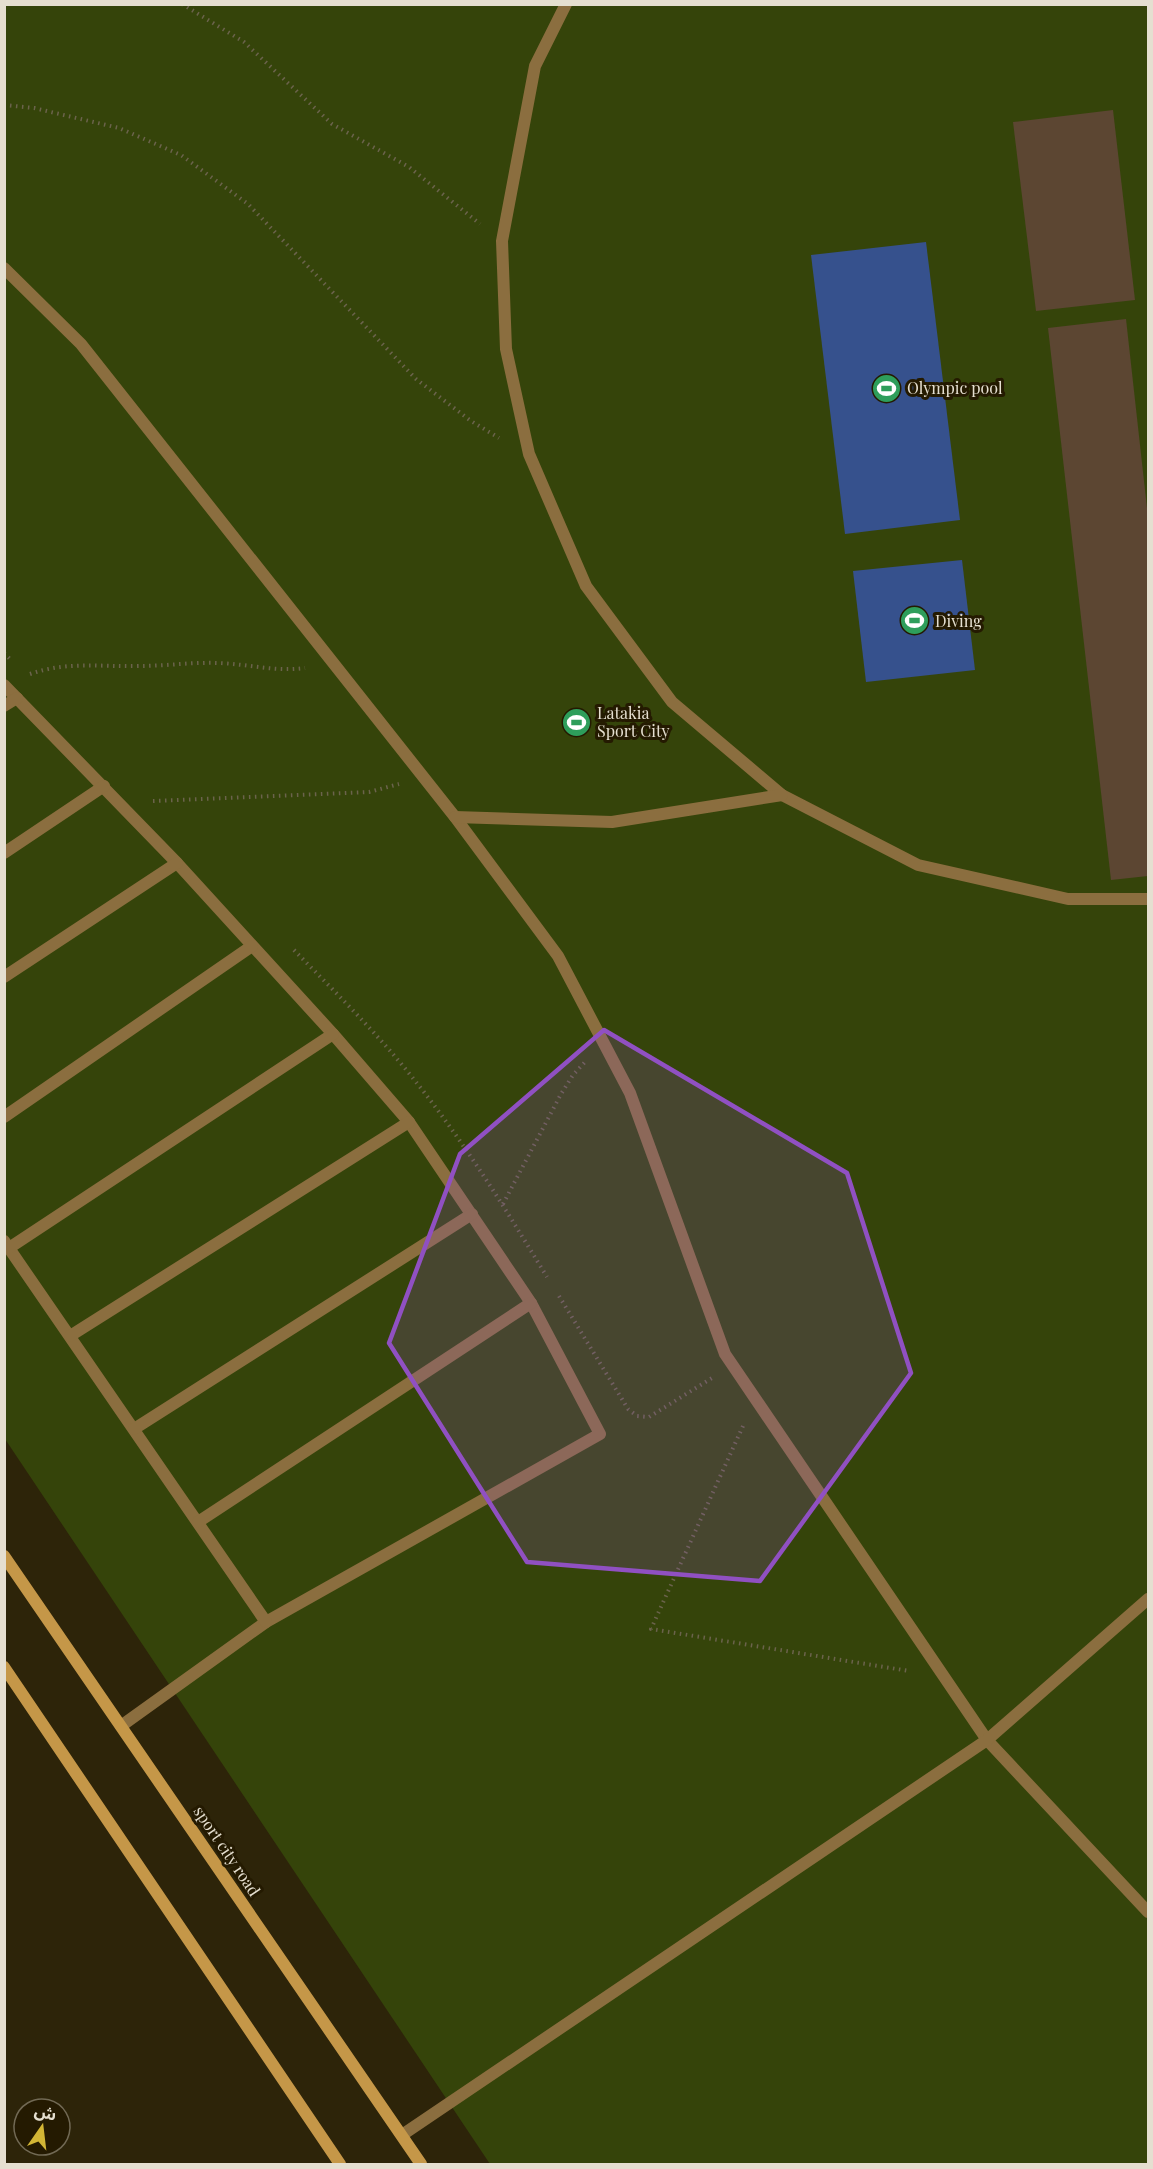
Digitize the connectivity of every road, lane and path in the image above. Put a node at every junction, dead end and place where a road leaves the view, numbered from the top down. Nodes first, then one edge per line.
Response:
1 (182, 4) edge
2 (567, 4) edge
3 (4, 105) edge
4 (502, 241) junction
5 (4, 268) edge
6 (529, 454) junction
7 (330, 658) junction
8 (26, 675) dead end
9 (4, 685) edge
10 (17, 698) junction
11 (4, 706) edge
12 (420, 773) junction
13 (104, 786) junction
14 (782, 795) junction
15 (149, 801) dead end
16 (455, 817) junction
17 (4, 853) edge
18 (177, 863) junction
19 (1149, 899) edge
20 (252, 946) junction
21 (4, 977) edge
22 (333, 1034) junction
23 (606, 1046) junction
24 (4, 1117) edge
25 (409, 1122) junction
26 (503, 1204) dead end
27 (471, 1214) junction
28 (7, 1244) edge
29 (531, 1303) junction
30 (70, 1336) junction
31 (755, 1398) junction
32 (134, 1429) junction
33 (198, 1522) junction
34 (4, 1556) edge
35 (1149, 1599) edge
36 (266, 1622) junction
37 (4, 1667) edge
38 (944, 1677) junction
39 (121, 1726) junction
40 (987, 1740) junction
41 (1149, 1912) edge
42 (402, 2135) junction
43 (340, 2164) edge
44 (422, 2164) edge

1 - 4 path
2 - 4 lane
3 - 6 path
4 - 6 lane
5 - 7 lane
6 - 14 lane
7 - 8 path
7 - 12 lane
9 - 10 lane
10 - 11 lane
10 - 13 lane
12 - 15 path
12 - 16 lane
13 - 17 lane
13 - 18 lane
14 - 16 lane
14 - 19 lane
16 - 23 lane
18 - 20 lane
18 - 21 lane
20 - 22 lane
20 - 24 lane
22 - 25 lane
22 - 28 lane
23 - 26 path
23 - 31 lane
25 - 27 lane
25 - 30 lane
27 - 29 lane
27 - 32 lane
28 - 30 lane
29 - 33 lane
29 - 36 lane
30 - 32 lane
31 - 38 lane
31 - 38 path
32 - 33 lane
33 - 36 lane
34 - 39 main road, sport city road
35 - 40 lane
36 - 39 lane
37 - 43 main road
38 - 40 lane
39 - 42 main road, sport city road
40 - 41 lane
40 - 42 lane
42 - 44 main road, sport city road

